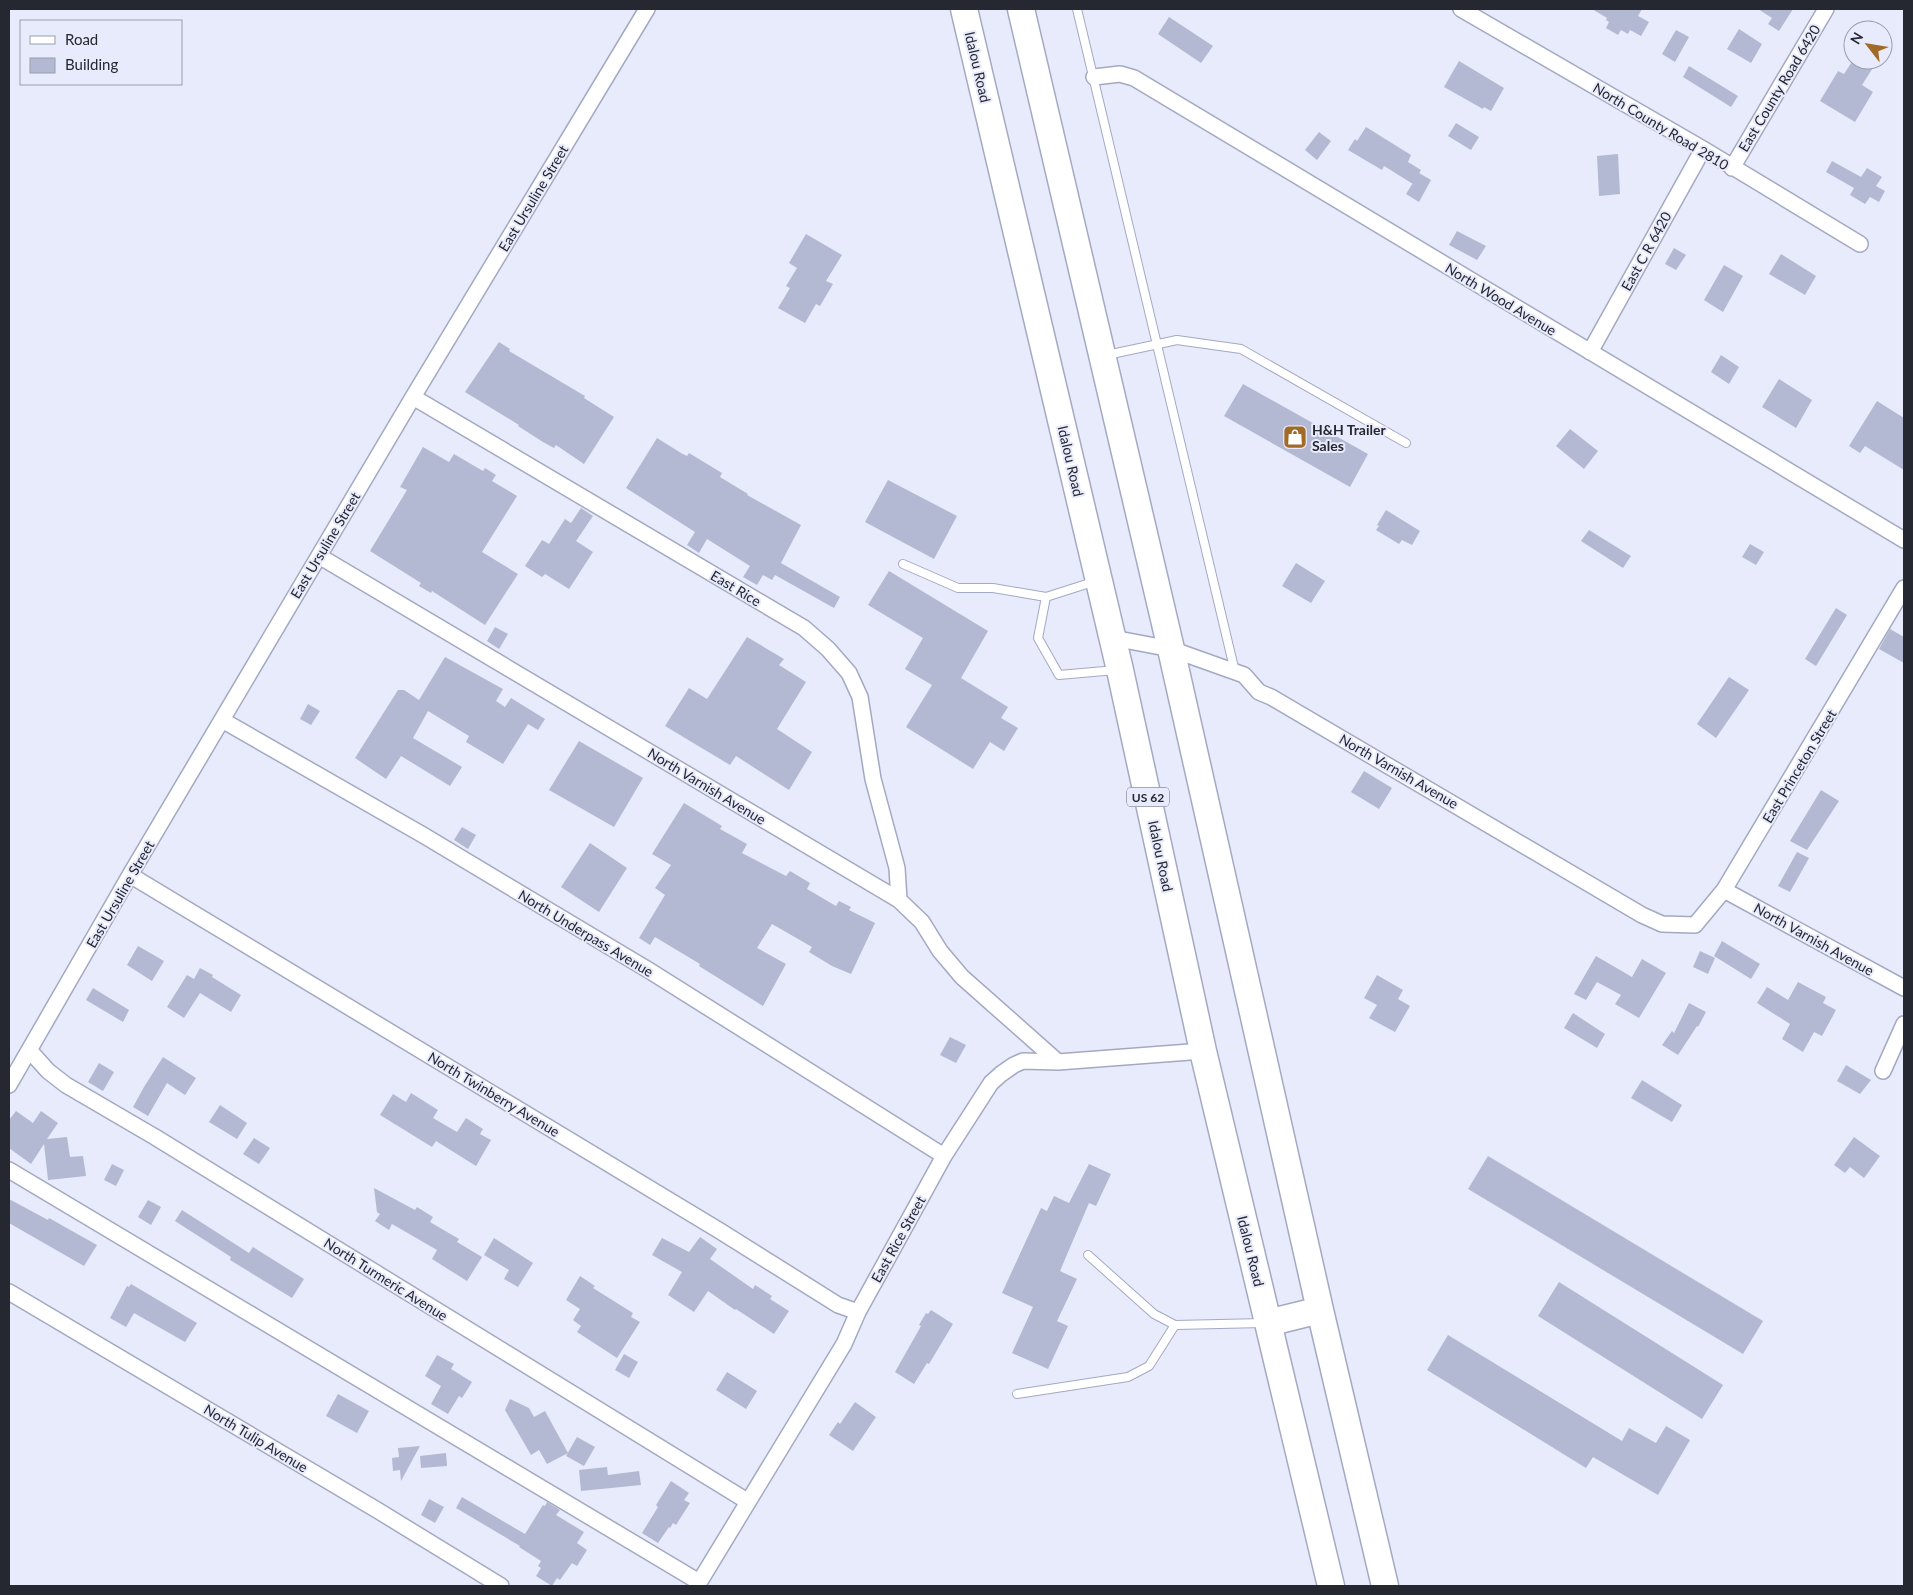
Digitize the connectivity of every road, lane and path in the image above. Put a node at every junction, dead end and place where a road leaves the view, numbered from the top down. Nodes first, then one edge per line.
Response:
1 (647, 9) edge
2 (964, 9) edge
3 (1077, 9) edge
4 (1461, 9) edge
5 (1826, 9) edge
6 (1023, 17) edge
7 (1094, 77) junction
8 (1703, 150) junction
9 (1732, 168) junction
10 (1860, 244) dead end
11 (1157, 344) junction
12 (1590, 352) junction
13 (1102, 356) junction
14 (413, 397) junction
15 (1406, 443) dead end
16 (1904, 540) edge
17 (319, 556) junction
18 (903, 564) dead end
19 (1100, 580) junction
20 (1904, 588) edge
21 (1046, 597) junction
22 (1113, 638) junction
23 (1171, 649) junction
24 (1120, 670) junction
25 (1235, 672) junction
26 (222, 720) junction
27 (130, 875) junction
28 (1724, 890) junction
29 (899, 900) junction
30 (1678, 924) joint
31 (1904, 988) edge
32 (1904, 1024) edge
33 (30, 1051) junction
34 (1203, 1051) junction
35 (1058, 1062) junction
36 (1883, 1071) dead end
37 (9, 1085) edge
38 (944, 1156) junction
39 (9, 1170) edge
40 (1088, 1254) dead end
41 (9, 1292) edge
42 (1320, 1310) junction
43 (858, 1312) junction
44 (1268, 1323) junction
45 (1175, 1325) junction
46 (1017, 1394) dead end
47 (747, 1501) junction
48 (698, 1584) edge
49 (501, 1586) edge
50 (1330, 1586) edge
51 (1385, 1586) edge

1 - 14 street, East Ursuline Street
2 - 19 highway, Idalou Road / US 62
3 - 7 lane
4 - 8 street, North County Road 2810
5 - 9 street, East County Road 6420
6 - 13 highway
7 - 11 lane
7 - 12 street, North Wood Avenue
8 - 9 street, North County Road 2810
8 - 12 street, East C R 6420
9 - 10 street, North County Road 2810
11 - 13 lane
11 - 15 lane
11 - 25 lane
12 - 16 street, North Wood Avenue
13 - 23 highway
14 - 17 street, East Ursuline Street
14 - 29 street, East Rice
17 - 26 street, East Ursuline Street
17 - 29 street, North Varnish Avenue
18 - 21 lane
19 - 21 lane
19 - 22 highway, Idalou Road / US 62
20 - 28 street, East Princeton Street
21 - 24 lane
22 - 23 street, North Varnish Avenue
22 - 24 highway, Idalou Road / US 62
23 - 25 street, North Varnish Avenue
23 - 42 highway
24 - 34 highway, Idalou Road / US 62
25 - 30 street, North Varnish Avenue
26 - 27 street, East Ursuline Street
26 - 38 street, North Underpass Avenue
27 - 33 street, East Ursuline Street
27 - 43 street, North Twinberry Avenue
28 - 30 street, East Princeton Street
28 - 31 street, North Varnish Avenue
29 - 35 street, North Varnish Avenue
32 - 36 street
33 - 37 street, East Ursuline Street
33 - 47 street, North Turmeric Avenue
34 - 35 street, East Rice Street
34 - 44 highway, Idalou Road / US 62
35 - 38 street, East Rice Street
38 - 43 street, East Rice Street
39 - 48 street
40 - 45 lane
41 - 49 street, North Tulip Avenue
42 - 44 highway
42 - 51 highway
43 - 47 street, East Rice Street
44 - 45 lane
44 - 50 highway, Idalou Road / US 62
45 - 46 lane
47 - 48 street, East Rice Street

